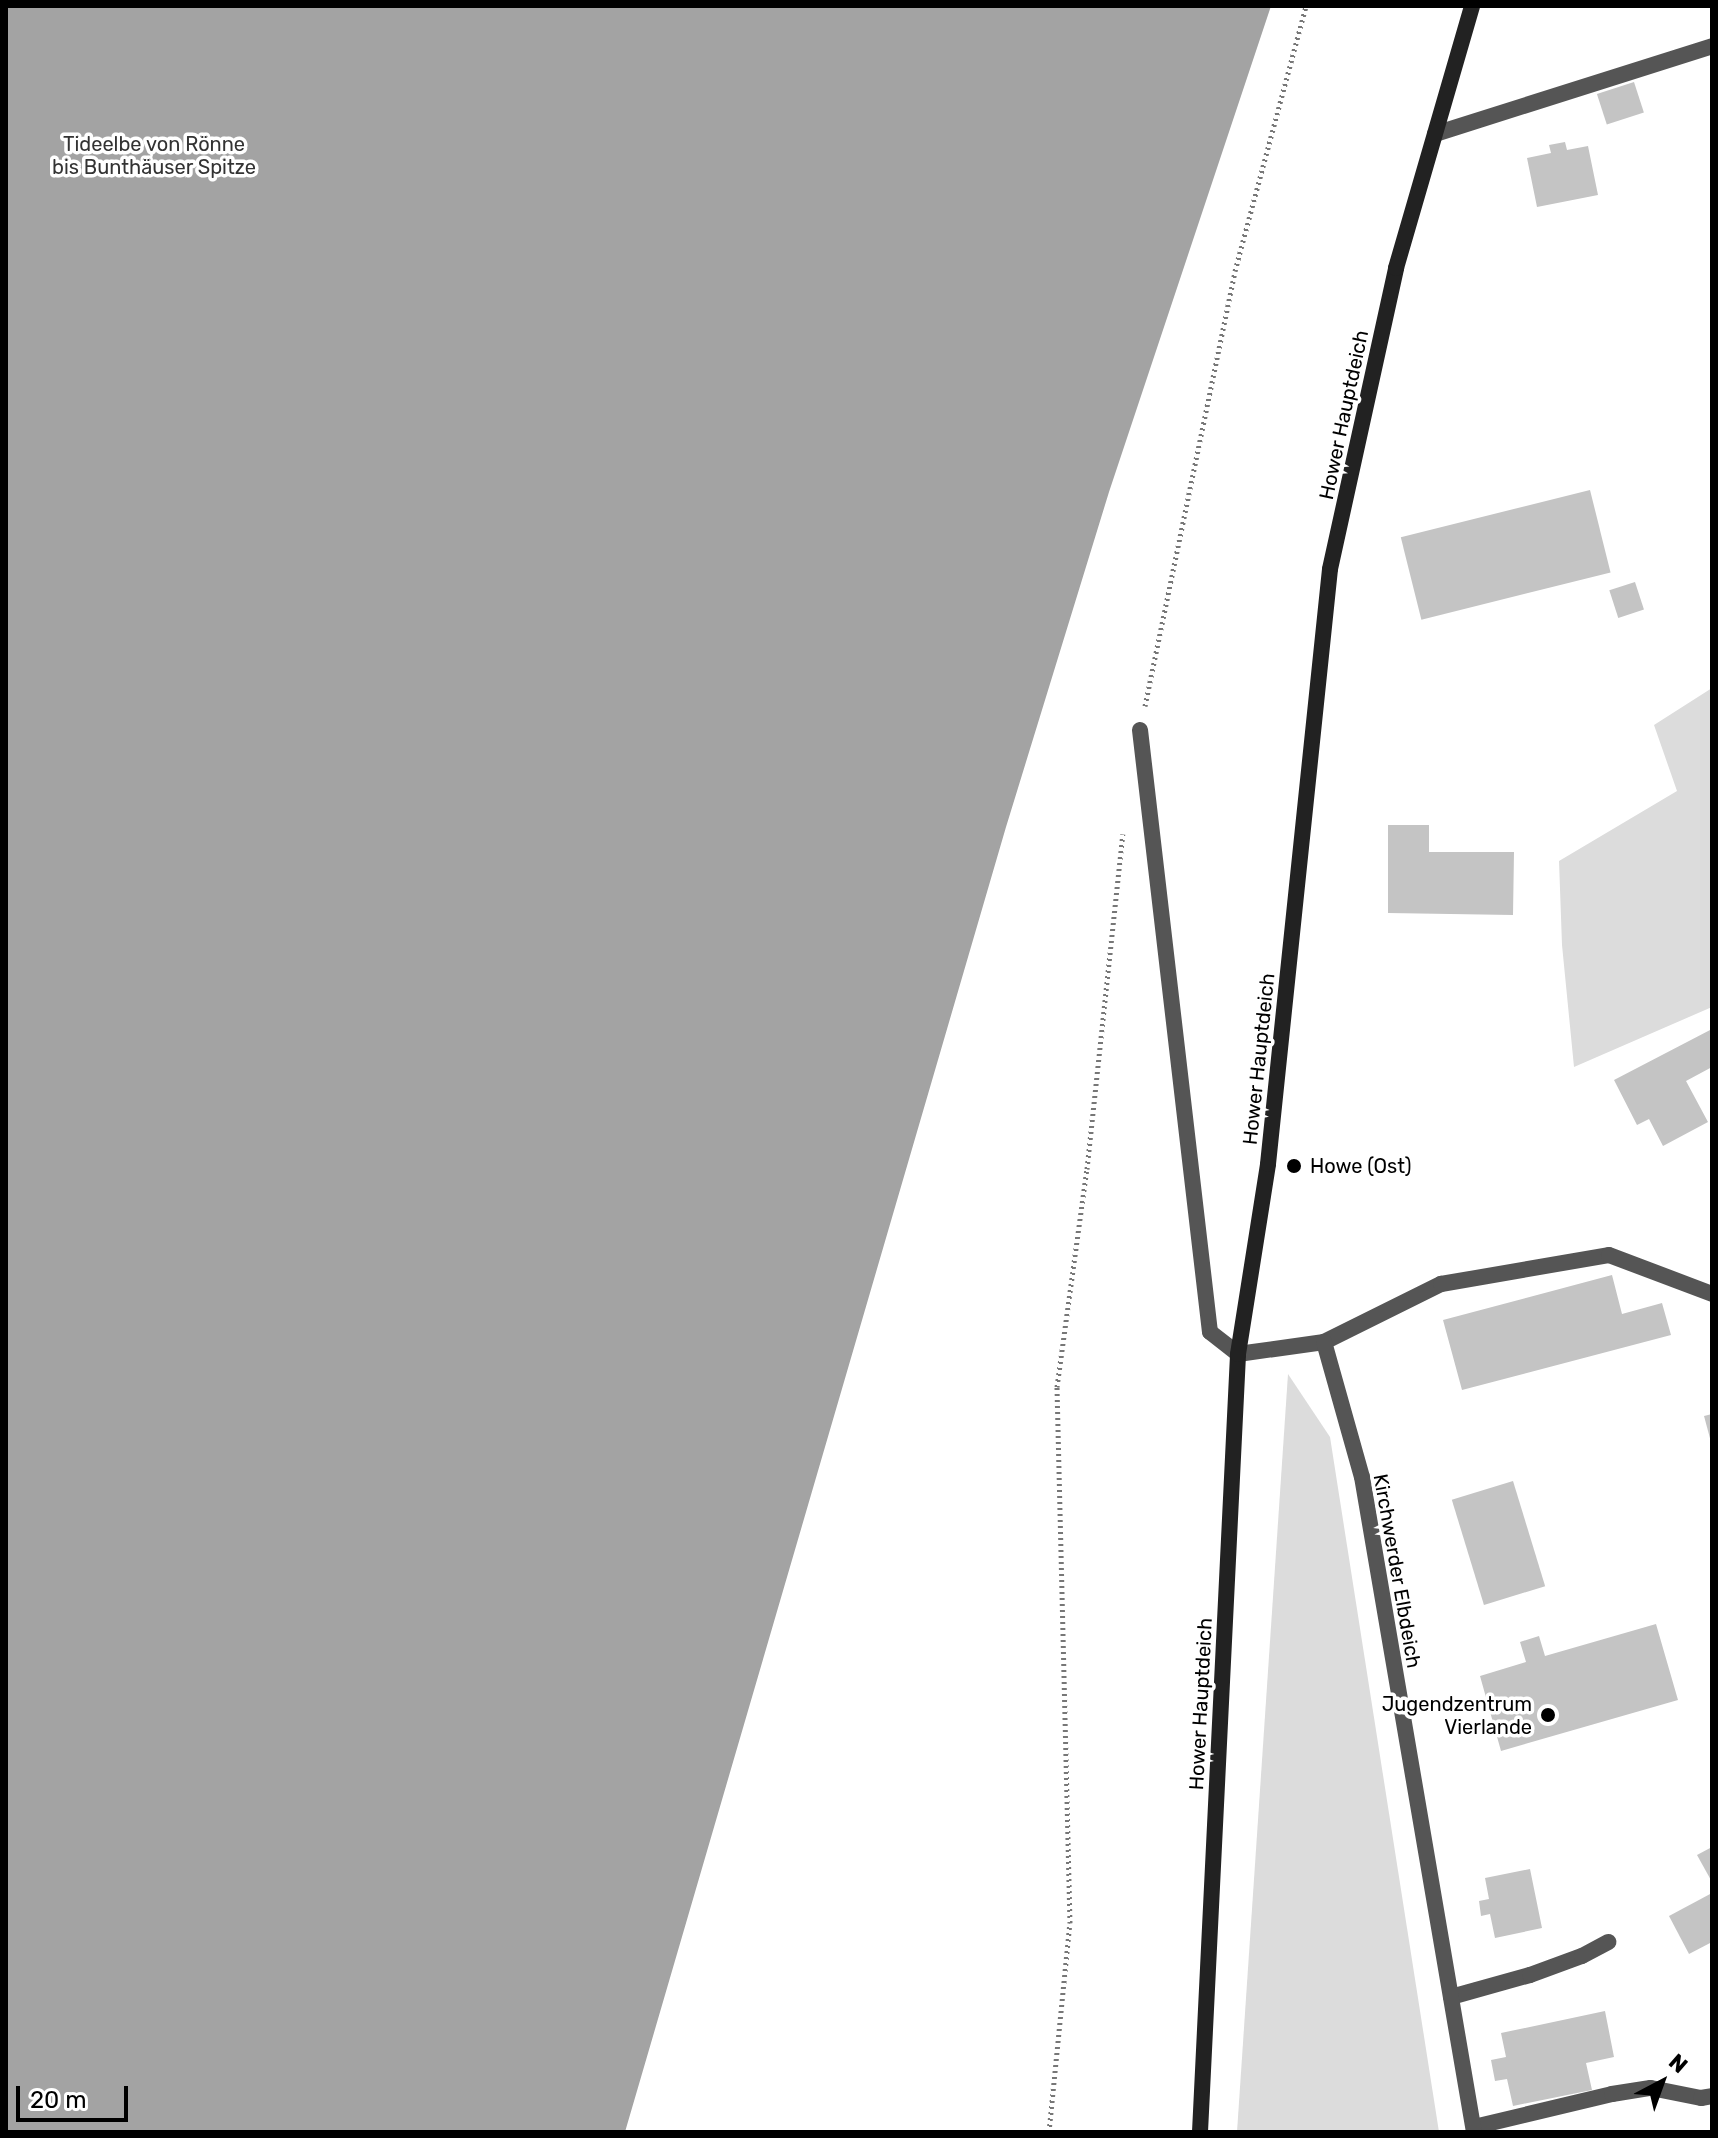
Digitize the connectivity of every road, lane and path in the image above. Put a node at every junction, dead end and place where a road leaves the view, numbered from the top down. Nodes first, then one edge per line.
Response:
1 (1306, 6) edge
2 (1472, 6) edge
3 (1712, 46) edge
4 (1435, 134) junction
5 (1140, 730) joint
6 (1125, 820) dead end
7 (1712, 1294) edge
8 (1324, 1342) junction
9 (1238, 1354) junction
10 (1608, 1942) dead end
11 (1451, 1997) junction
12 (1712, 2096) edge
13 (1474, 2130) edge
14 (1049, 2132) edge
15 (1200, 2132) edge

1 - 5 path
2 - 4 street, Hower Hauptdeich
3 - 4 street
4 - 9 street, Hower Hauptdeich
5 - 9 street
6 - 14 path
7 - 8 street
8 - 9 street
8 - 11 street, Kirchwerder Elbdeich
9 - 15 street, Hower Hauptdeich
10 - 11 street
11 - 13 street, Kirchwerder Elbdeich
12 - 13 street

